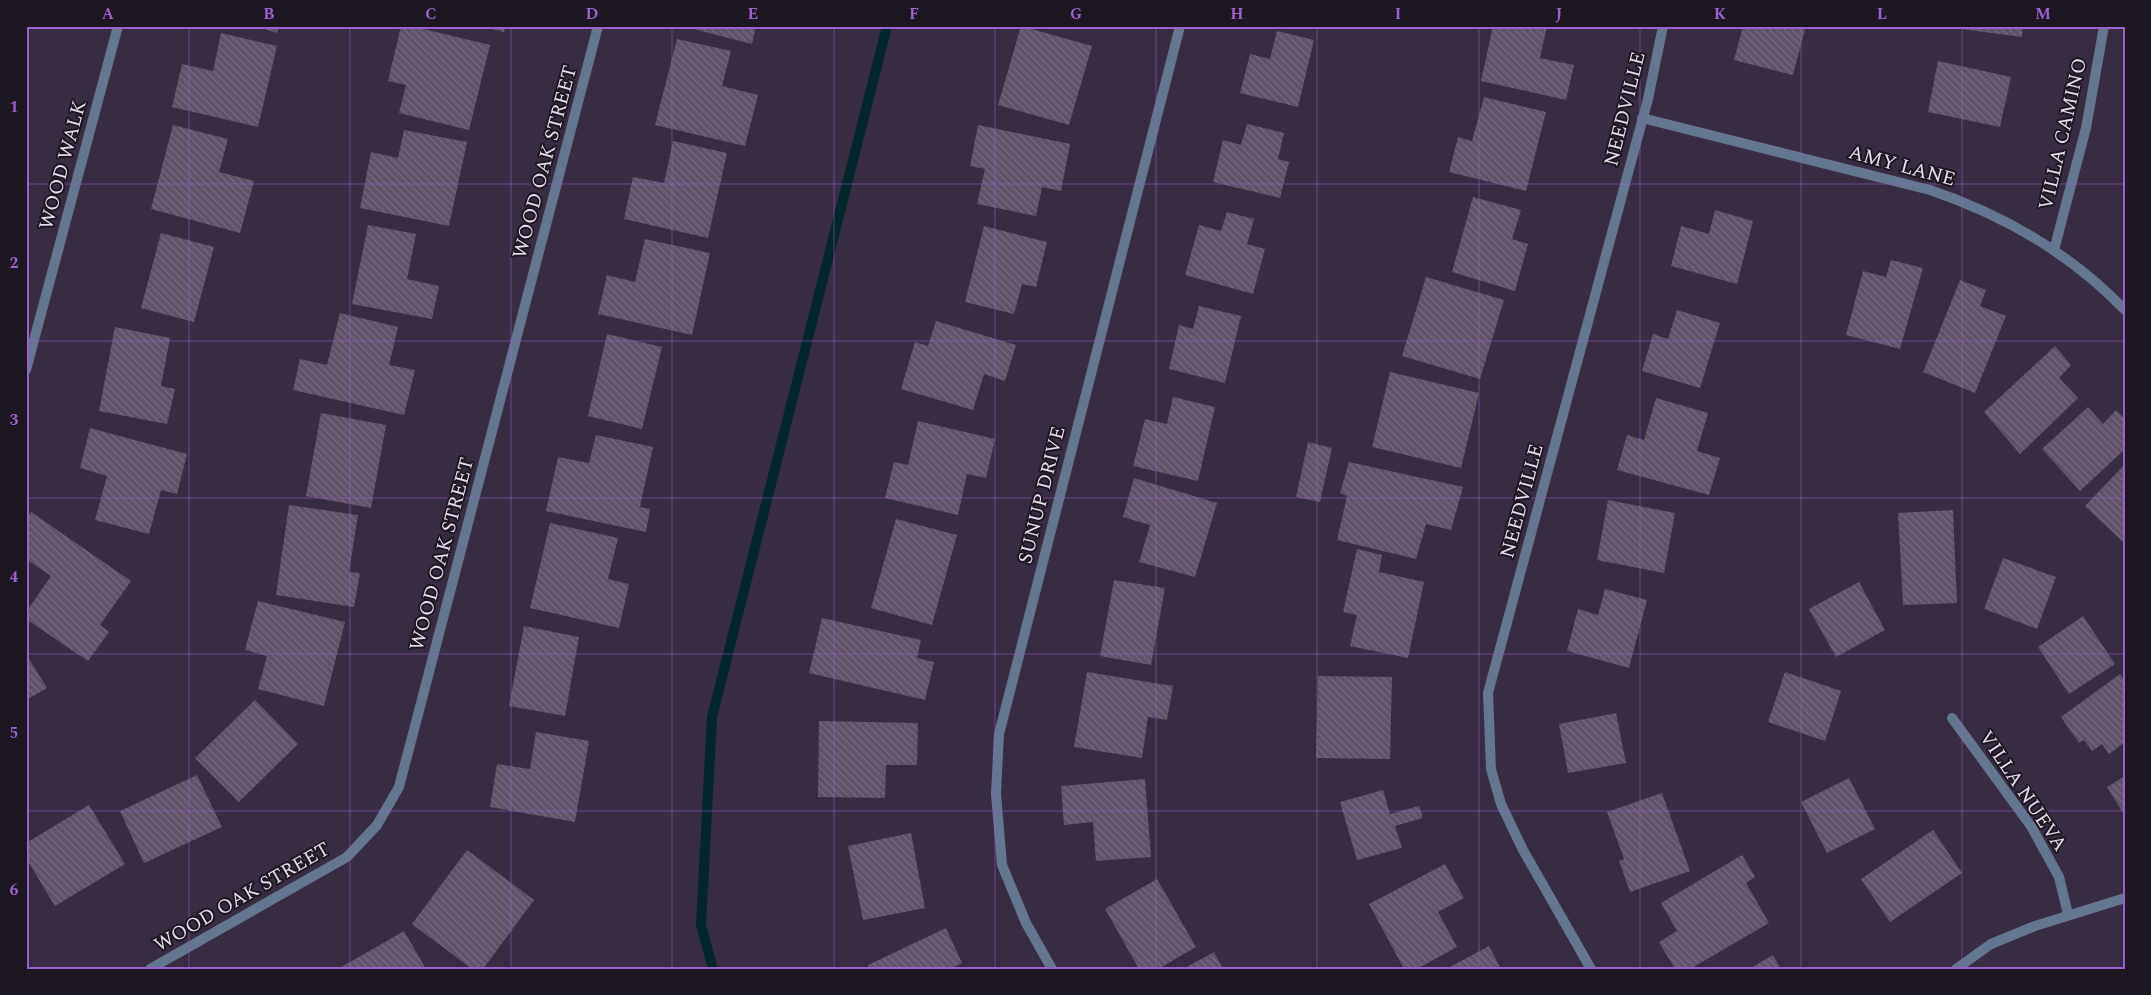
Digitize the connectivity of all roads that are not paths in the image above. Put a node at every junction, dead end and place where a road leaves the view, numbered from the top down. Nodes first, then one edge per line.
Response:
1 (118, 26) edge
2 (598, 26) edge
3 (1180, 26) edge
4 (1663, 26) edge
5 (2104, 26) edge
6 (1642, 118) junction
7 (2054, 250) junction
8 (2125, 310) edge
9 (26, 370) edge
10 (1952, 718) dead end
11 (2125, 898) edge
12 (2068, 914) junction
13 (150, 969) edge
14 (1052, 969) edge
15 (1591, 969) edge
16 (1956, 969) edge

1 - 9 street, WOOD WALK
2 - 13 street, WOOD OAK STREET
3 - 14 street, SUNUP DRIVE
4 - 6 street, NEEDVILLE
5 - 7 street, VILLA CAMINO
6 - 7 street, AMY LANE
6 - 15 street, NEEDVILLE
7 - 8 street, AMY LANE
10 - 12 street, VILLA NUEVA
11 - 12 street
12 - 16 street

